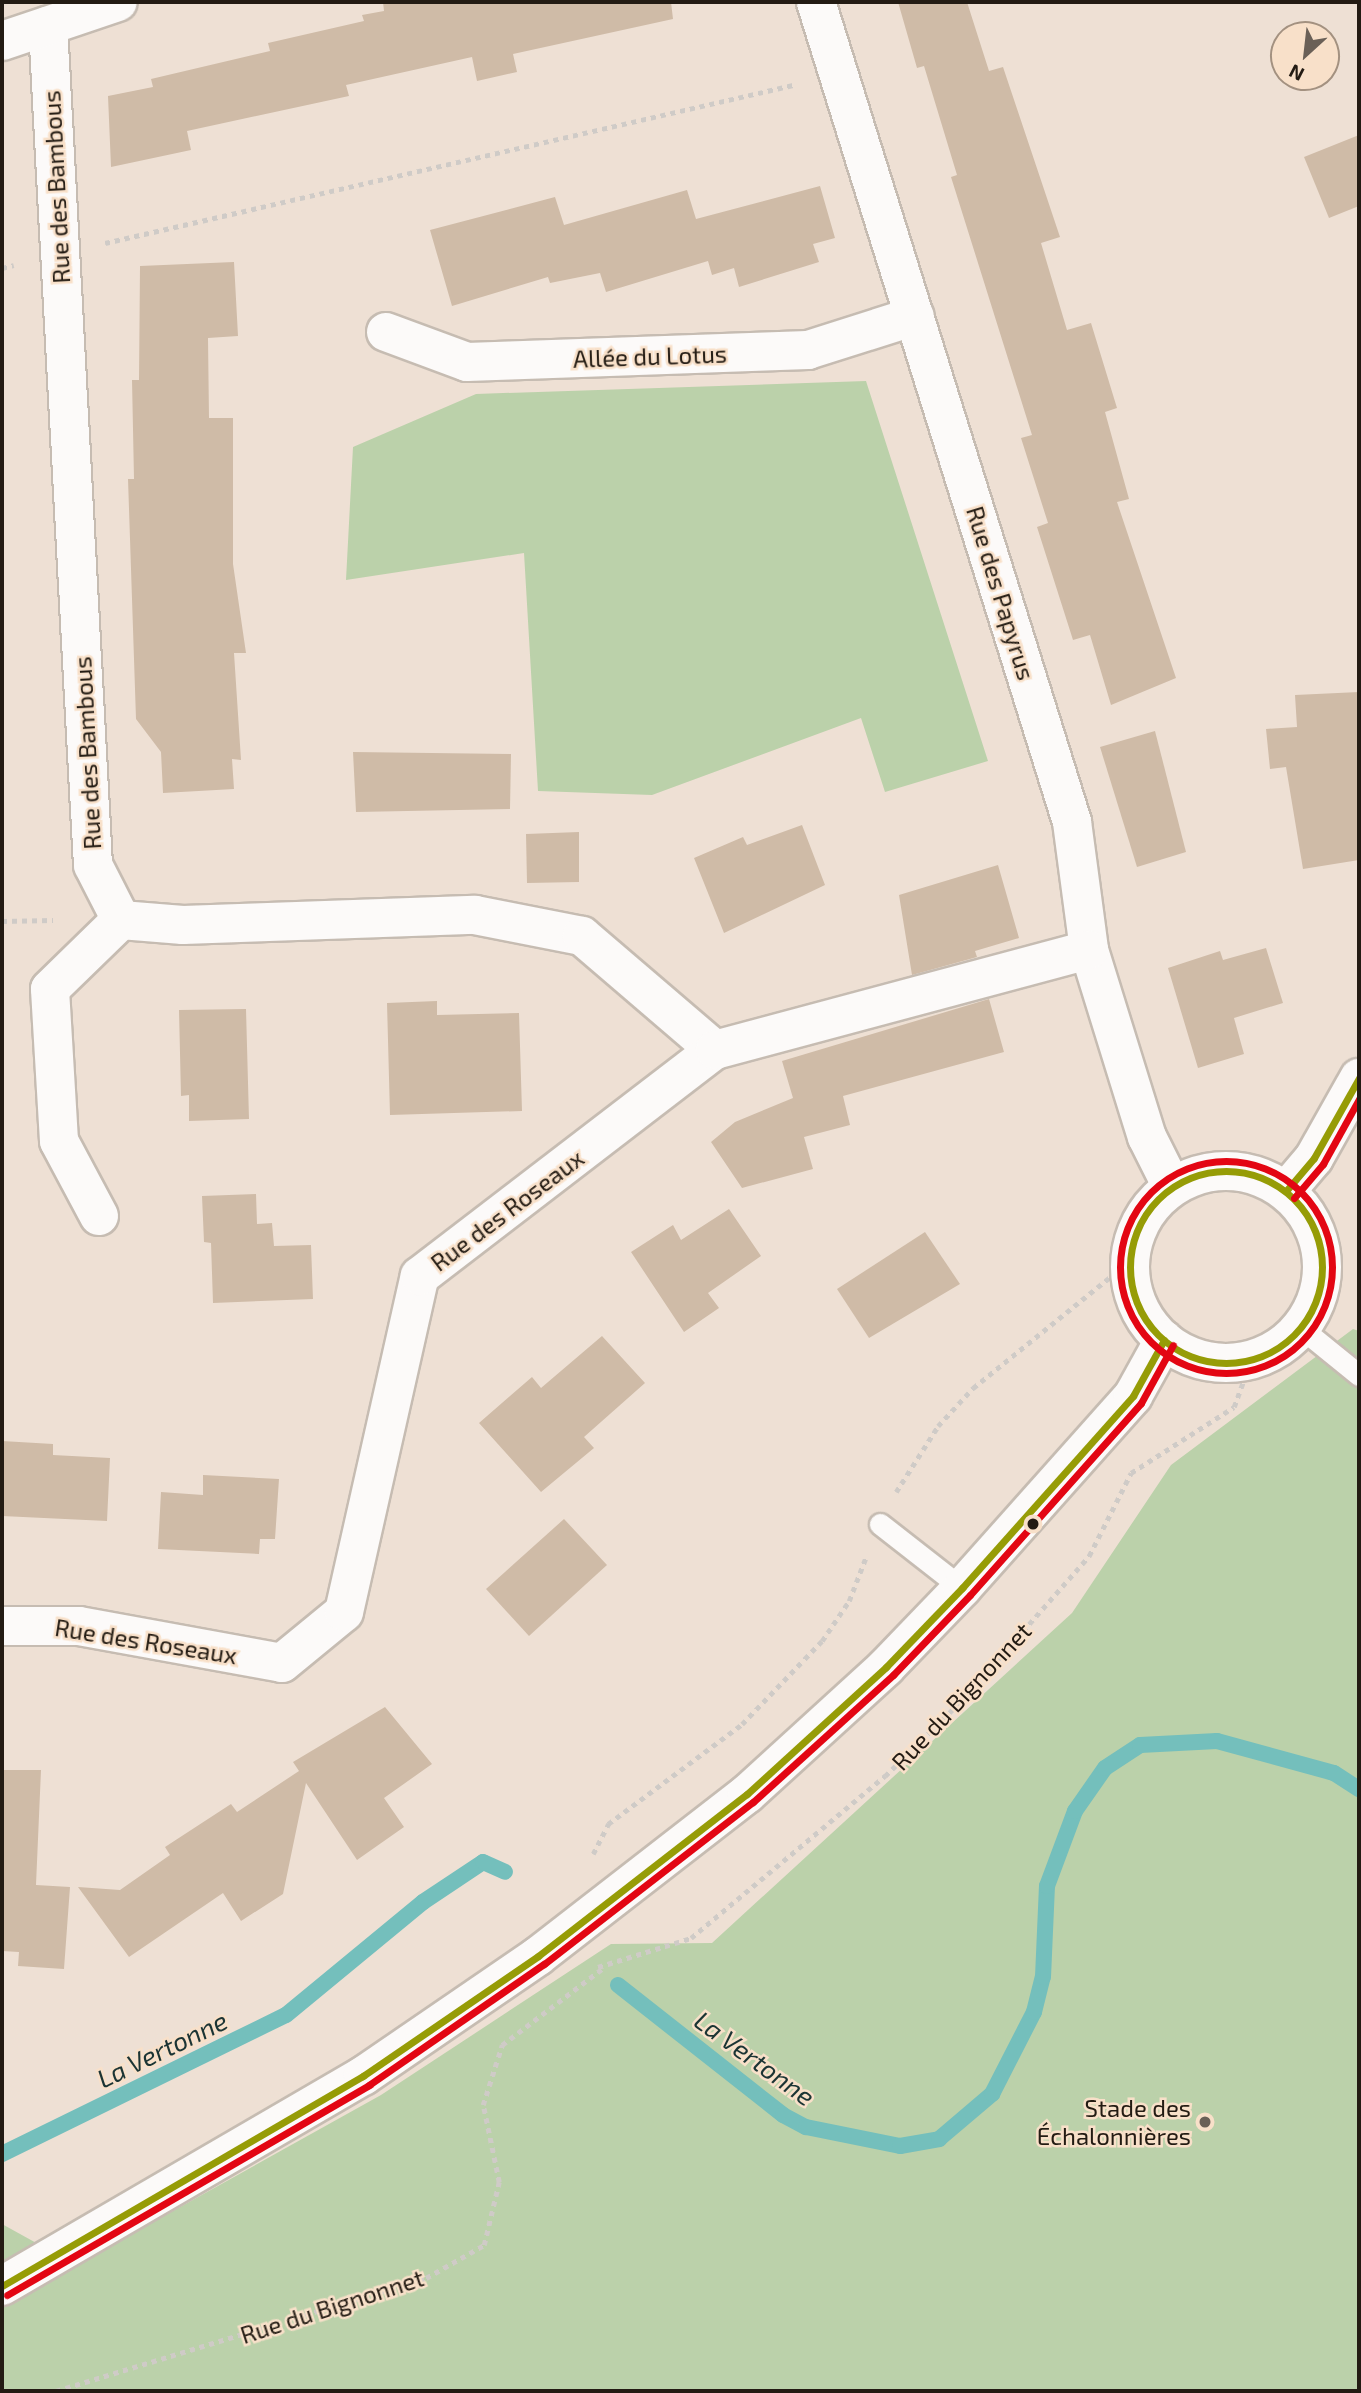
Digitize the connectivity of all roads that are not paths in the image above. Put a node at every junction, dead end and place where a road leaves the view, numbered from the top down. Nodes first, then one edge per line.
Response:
1 (118, 2) edge
2 (816, 2) edge
3 (48, 26) junction
4 (2, 41) edge
5 (915, 316) junction
6 (386, 332) dead end
7 (121, 920) junction
8 (1089, 950) junction
9 (715, 1050) junction
10 (1359, 1078) edge
11 (1172, 1187) junction
12 (1286, 1191) junction
13 (99, 1216) dead end
14 (1301, 1328) junction
15 (1164, 1340) junction
16 (1359, 1375) edge
17 (880, 1524) road end
18 (961, 1588) junction
19 (2, 1626) edge
20 (2, 2286) edge

1 - 3 street
2 - 5 street, Rue des Papyrus
3 - 4 street
3 - 7 street, Rue des Bambous
5 - 6 street, Allée du Lotus
5 - 8 street, Rue des Papyrus
7 - 9 street
7 - 13 street
8 - 9 street, Rue des Roseaux
8 - 11 street, Rue des Papyrus
9 - 19 street, Rue des Roseaux
10 - 12 street
11 - 12 street
11 - 15 street
12 - 14 street
14 - 15 street
14 - 16 lane
15 - 18 street
17 - 18 lane
18 - 20 street

